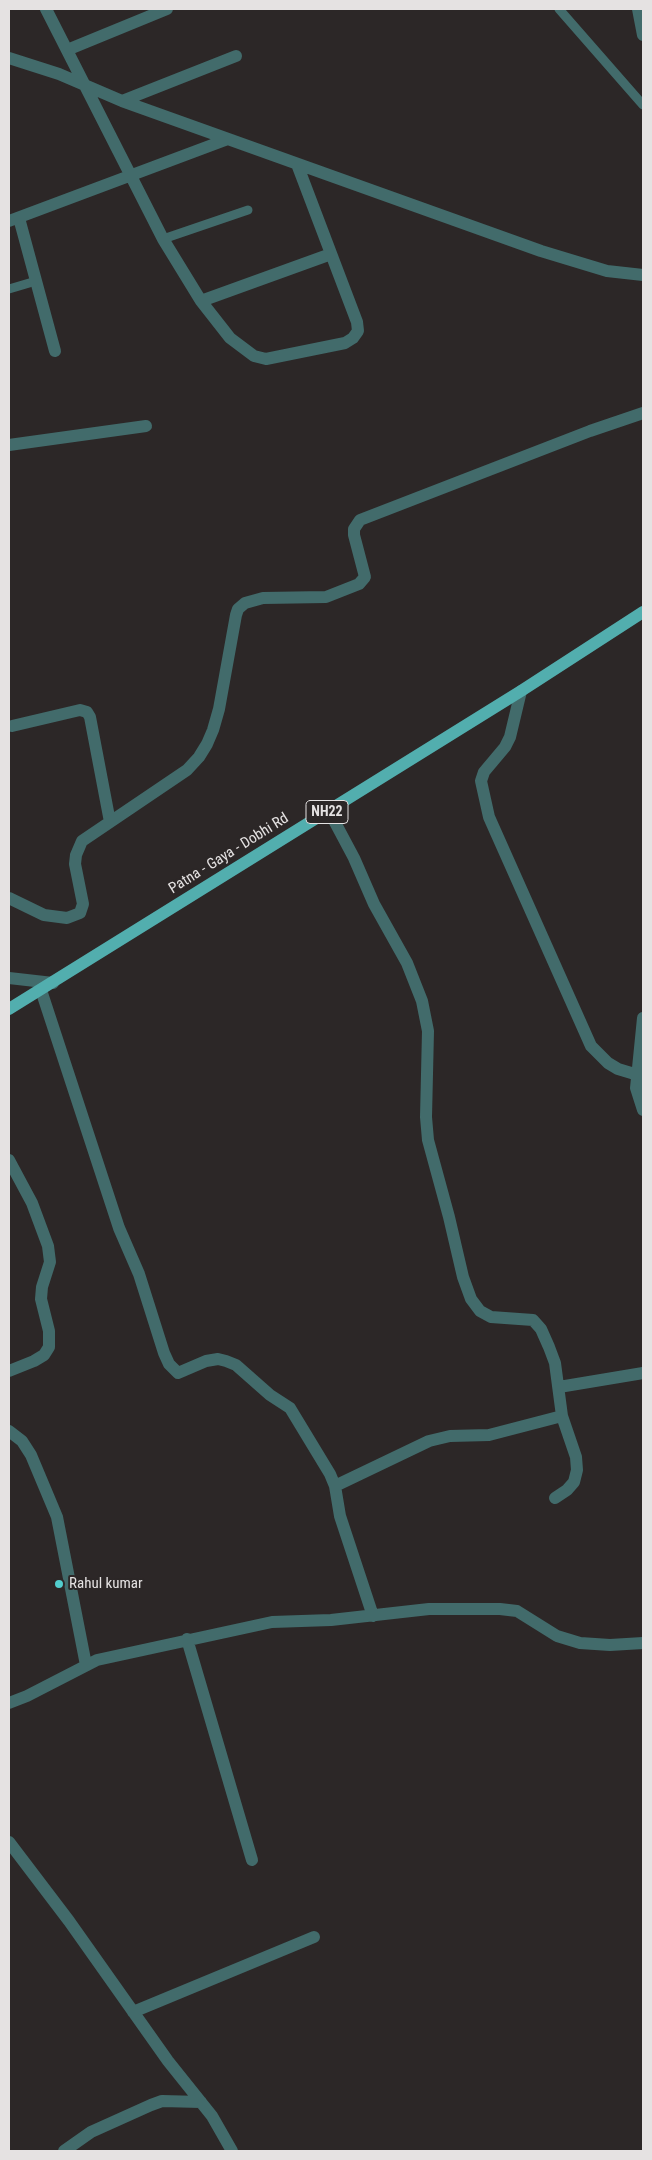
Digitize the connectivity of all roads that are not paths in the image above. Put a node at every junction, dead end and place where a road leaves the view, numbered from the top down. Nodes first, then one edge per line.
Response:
1 (46, 9) edge
2 (167, 9) edge
3 (559, 9) edge
4 (638, 9) edge
5 (643, 35) edge
6 (67, 50) junction
7 (236, 56) dead end
8 (9, 58) edge
9 (85, 85) junction
10 (122, 101) junction
11 (643, 105) edge
12 (228, 139) junction
13 (297, 164) junction
14 (131, 176) junction
15 (248, 210) dead end
16 (14, 220) edge
17 (163, 239) junction
18 (331, 254) junction
19 (643, 275) edge
20 (36, 280) junction
21 (9, 288) edge
22 (201, 302) junction
23 (55, 351) dead end
24 (643, 413) edge
25 (146, 426) dead end
26 (9, 445) edge
27 (643, 612) edge
28 (521, 691) junction
29 (12, 726) dead end
30 (329, 811) junction
31 (110, 822) junction
32 (9, 898) edge
33 (9, 978) edge
34 (52, 983) junction
35 (41, 990) junction
36 (9, 1009) edge
37 (643, 1018) edge
38 (642, 1034) edge
39 (638, 1075) junction
40 (643, 1110) edge
41 (9, 1160) edge
42 (9, 1371) edge
43 (643, 1373) edge
44 (559, 1387) junction
45 (562, 1416) junction
46 (9, 1431) edge
47 (335, 1486) junction
48 (555, 1498) dead end
49 (373, 1616) junction
50 (187, 1640) junction
51 (643, 1643) edge
52 (86, 1665) junction
53 (9, 1703) edge
54 (9, 1842) edge
55 (252, 1860) dead end
56 (314, 1936) dead end
57 (133, 2012) junction
58 (201, 2102) junction
59 (64, 2151) edge
60 (232, 2151) edge

1 - 6 street
2 - 6 street
3 - 11 lane
4 - 5 street
6 - 9 street
7 - 10 street
8 - 9 street
9 - 10 street
9 - 14 street
10 - 12 street
12 - 13 street
12 - 14 street
13 - 18 street
13 - 19 street
14 - 16 street
14 - 17 street
15 - 17 lane
16 - 20 street
17 - 22 street
18 - 22 street
18 - 22 street
20 - 21 lane
20 - 23 street
24 - 31 street
25 - 26 street
27 - 28 main road, Patna - Gaya - Dobhi Rd / NH22
28 - 30 main road, Patna - Gaya - Dobhi Rd / NH22
28 - 39 street
29 - 31 street
30 - 34 main road, Patna - Gaya - Dobhi Rd / NH22
30 - 44 street
31 - 32 street
33 - 34 street
34 - 35 main road, Patna - Gaya - Dobhi Rd / NH22
35 - 36 main road, Patna - Gaya - Dobhi Rd / NH22
35 - 47 street
37 - 38 street
38 - 39 street
39 - 40 street
41 - 42 street
43 - 44 street
44 - 45 street
45 - 47 street
45 - 48 street
46 - 52 street
47 - 49 street
49 - 50 street
49 - 51 street
50 - 52 street
50 - 55 street
52 - 53 street
54 - 57 street
56 - 57 street
57 - 58 street
58 - 59 street
58 - 60 street

